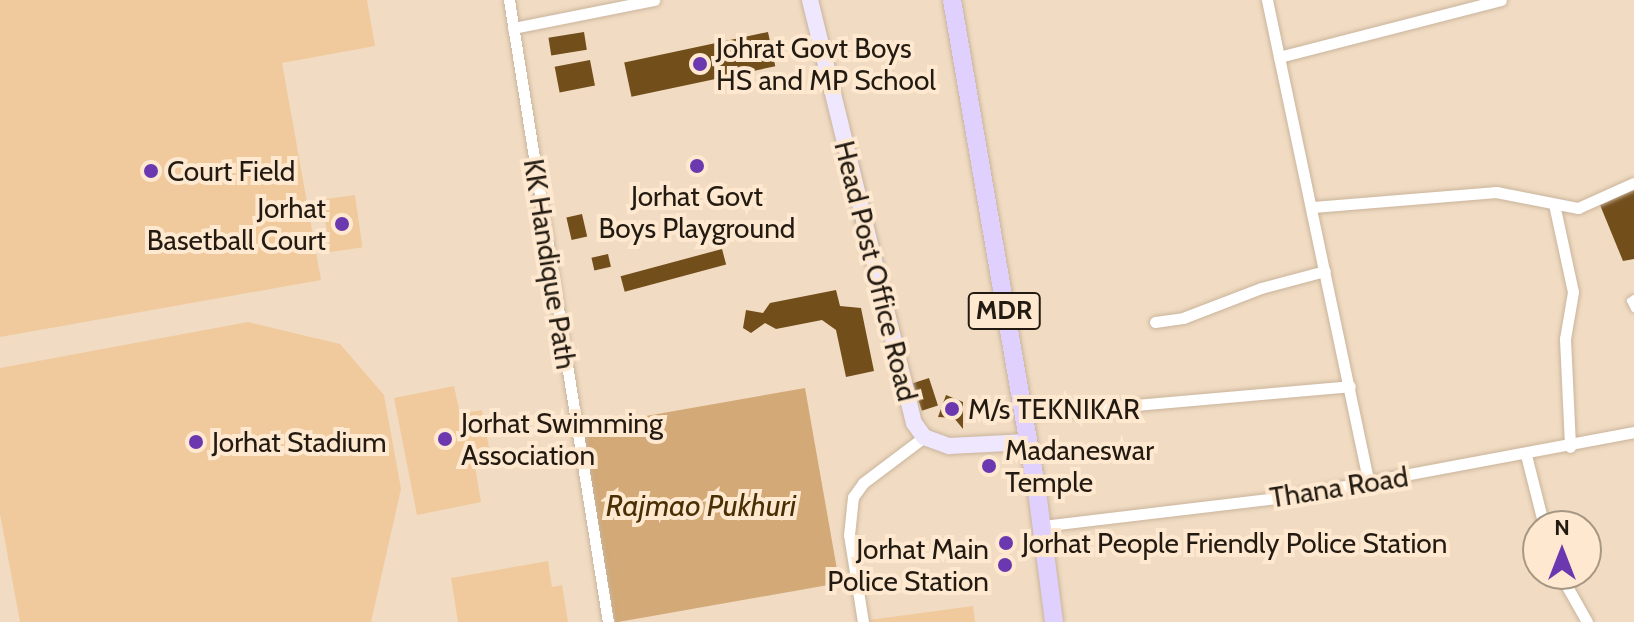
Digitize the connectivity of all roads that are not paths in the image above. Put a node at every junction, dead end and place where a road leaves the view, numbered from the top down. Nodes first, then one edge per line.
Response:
1 (509, 0) edge
2 (654, 0) edge
3 (810, 0) edge
4 (952, 0) edge
5 (1267, 0) edge
6 (1501, 0) edge
7 (513, 28) junction
8 (1279, 57) junction
9 (1634, 183) edge
10 (1554, 204) junction
11 (1313, 207) junction
12 (1325, 271) junction
13 (1634, 298) edge
14 (1634, 309) edge
15 (1155, 322) dead end
16 (1350, 386) junction
17 (1021, 415) junction
18 (1634, 432) edge
19 (924, 437) junction
20 (1027, 442) junction
21 (1570, 447) junction
22 (1526, 455) junction
23 (1369, 482) junction
24 (1540, 510) edge
25 (1042, 526) junction
26 (1569, 590) edge
27 (608, 622) edge
28 (863, 622) edge
29 (1054, 622) edge
30 (1587, 622) edge

1 - 7 street, KK Handique Path
2 - 7 street
3 - 19 street, Head Post Office Road
4 - 17 main road, MDR
5 - 8 street
6 - 8 street
7 - 27 street, KK Handique Path
8 - 11 street
9 - 10 street
10 - 11 street
10 - 21 street
11 - 12 street
12 - 15 street
12 - 16 street
13 - 14 lane
16 - 17 street
16 - 23 street
17 - 20 main road, MDR
18 - 21 street, Thana Road
19 - 20 street, Head Post Office Road
19 - 28 street
20 - 25 main road, MDR
21 - 22 street, Thana Road
22 - 23 street, Thana Road
22 - 24 street
23 - 25 street, Thana Road
25 - 29 main road, MDR
26 - 30 street

